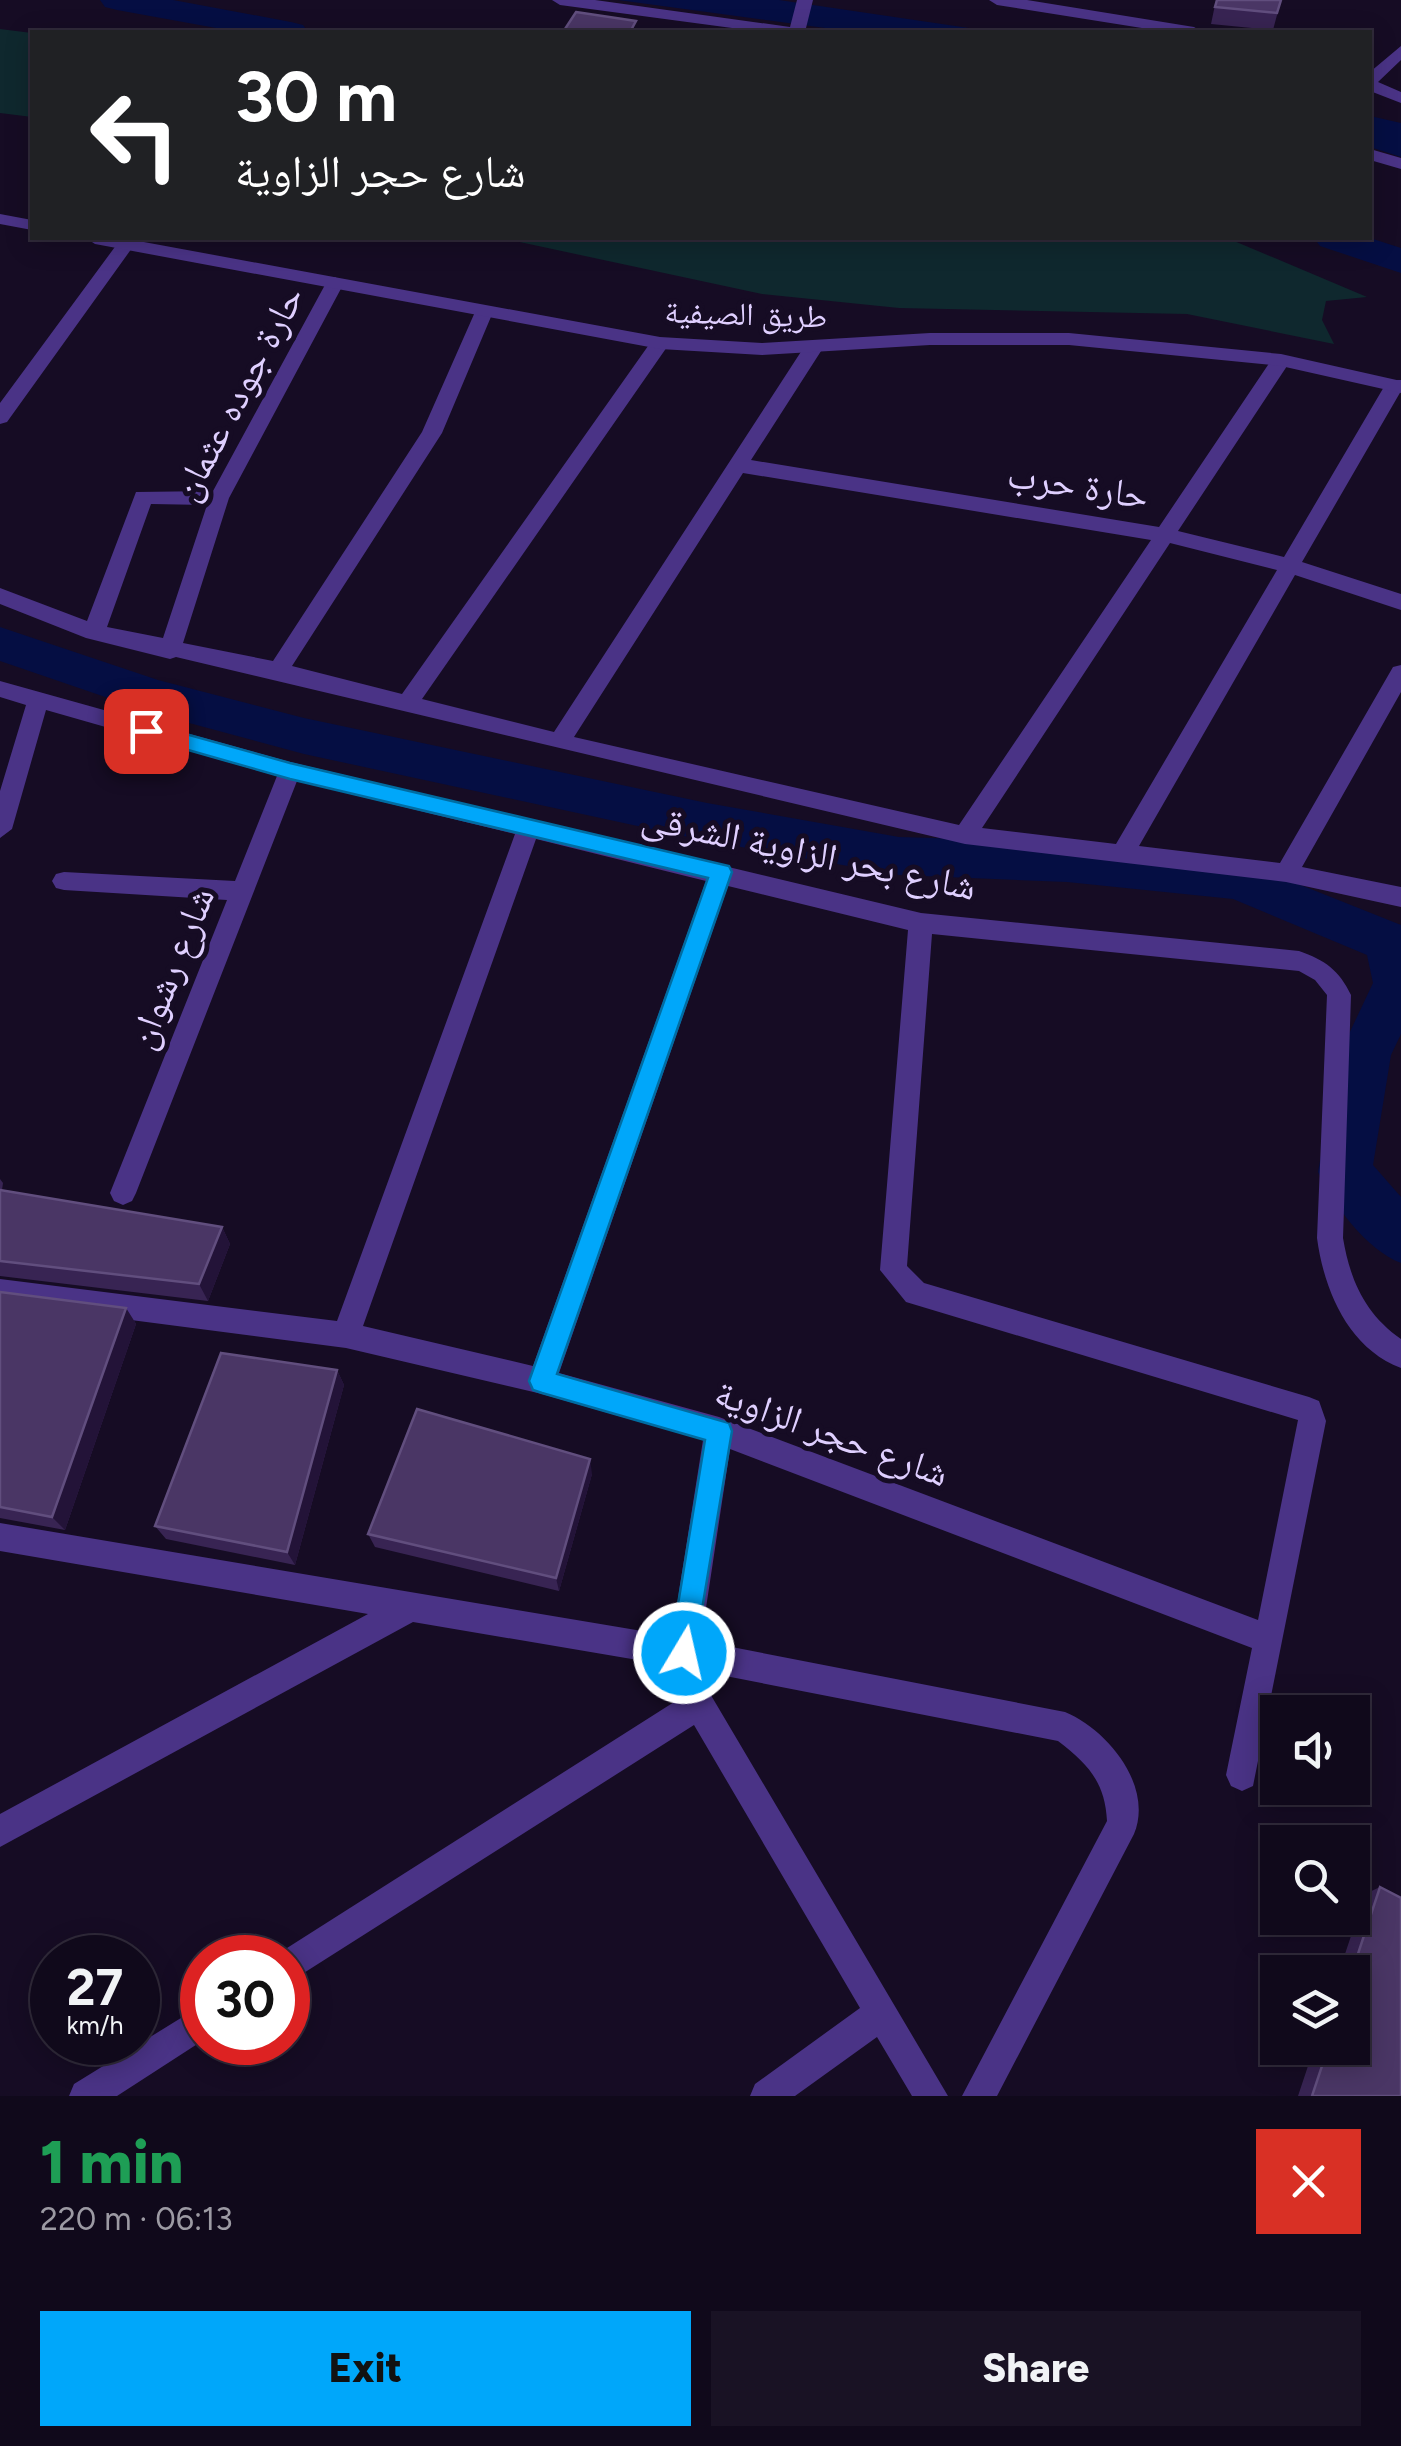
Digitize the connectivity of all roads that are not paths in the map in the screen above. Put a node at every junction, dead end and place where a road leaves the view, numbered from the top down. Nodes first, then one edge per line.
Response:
1 (560, 0) edge
2 (805, 0) edge
3 (997, 0) edge
4 (797, 30) edge
5 (1182, 30) edge
6 (1401, 52) edge
7 (1372, 81) edge
8 (1372, 84) edge
9 (1401, 98) edge
10 (1372, 155) edge
11 (1401, 164) edge
12 (0, 219) edge
13 (30, 226) edge
14 (105, 240) edge
15 (126, 244) junction
16 (335, 284) junction
17 (484, 312) junction
18 (660, 343) junction
19 (813, 348) junction
20 (1281, 360) junction
21 (1398, 386) edge
22 (0, 417) edge
23 (737, 465) junction
24 (219, 498) junction
25 (1165, 535) junction
26 (1290, 566) junction
27 (0, 596) edge
28 (1401, 602) edge
29 (94, 632) junction
30 (170, 651) junction
31 (278, 670) junction
32 (1401, 673) edge
33 (0, 688) edge
34 (38, 700) junction
35 (408, 702) junction
36 (559, 742) junction
37 (290, 771) junction
38 (529, 828) junction
39 (0, 830) edge
40 (965, 835) junction
41 (1124, 851) junction
42 (721, 872) junction
43 (1286, 873) junction
44 (64, 881) dead end
45 (242, 891) junction
46 (1401, 897) edge
47 (921, 923) junction
48 (122, 1193) dead end
49 (0, 1290) edge
50 (346, 1335) junction
51 (1401, 1355) edge
52 (542, 1381) junction
53 (720, 1431) junction
54 (0, 1537) edge
55 (411, 1607) junction
56 (1269, 1639) junction
57 (684, 1653) junction
58 (699, 1704) junction
59 (1242, 1775) dead end
60 (0, 1831) edge
61 (310, 1953) edge
62 (882, 2013) junction
63 (180, 2036) edge
64 (86, 2096) edge
65 (767, 2096) edge
66 (931, 2096) edge
67 (979, 2096) edge

1 - 4 street
2 - 4 street
3 - 5 street
6 - 7 street
8 - 9 street
10 - 11 street
12 - 13 street
14 - 15 street, طريق الصيفية
15 - 16 street, طريق الصيفية
15 - 22 street
16 - 17 street, طريق الصيفية
16 - 24 street, حارة جوده عثمان
17 - 18 street, طريق الصيفية
17 - 31 street
18 - 19 street, طريق الصيفية
18 - 35 street
19 - 20 street, طريق الصيفية
19 - 23 street
20 - 21 street, طريق الصيفية
20 - 25 street
21 - 26 street
23 - 25 street, حارة حرب
23 - 36 street
24 - 29 street
24 - 30 street, حارة جوده عثمان
25 - 26 street, حارة حرب
25 - 40 street
26 - 28 street, حارة حرب
26 - 41 street
27 - 29 street, شارع بحر الزاوية الشرقى
29 - 30 street, شارع بحر الزاوية الشرقى
30 - 31 street, شارع بحر الزاوية الشرقى
31 - 35 street, شارع بحر الزاوية الشرقى
32 - 43 street
33 - 34 street, شارع بحر الزاوية الشرقى
34 - 37 street, شارع بحر الزاوية الشرقى
34 - 39 street
35 - 36 street, شارع بحر الزاوية الشرقى
36 - 40 street, شارع بحر الزاوية الشرقى
37 - 38 street, شارع بحر الزاوية الشرقى
37 - 45 street, شارع رشوان
38 - 42 street, شارع بحر الزاوية الشرقى
38 - 50 street
40 - 41 street, شارع بحر الزاوية الشرقى
41 - 43 street, شارع بحر الزاوية الشرقى
42 - 47 street, شارع بحر الزاوية الشرقى
42 - 52 street
43 - 46 street, شارع بحر الزاوية الشرقى
44 - 45 street
45 - 48 street, شارع رشوان
47 - 51 street, شارع بحر الزاوية الشرقى
47 - 56 street
49 - 50 street, شارع حجر الزاوية
50 - 52 street, شارع حجر الزاوية
52 - 53 street, شارع حجر الزاوية
53 - 56 street, شارع حجر الزاوية
53 - 57 street
54 - 55 street
55 - 57 street
55 - 60 street
56 - 59 street
57 - 58 street
57 - 67 street
58 - 61 street
58 - 62 street
62 - 65 street
62 - 66 street
63 - 64 street

